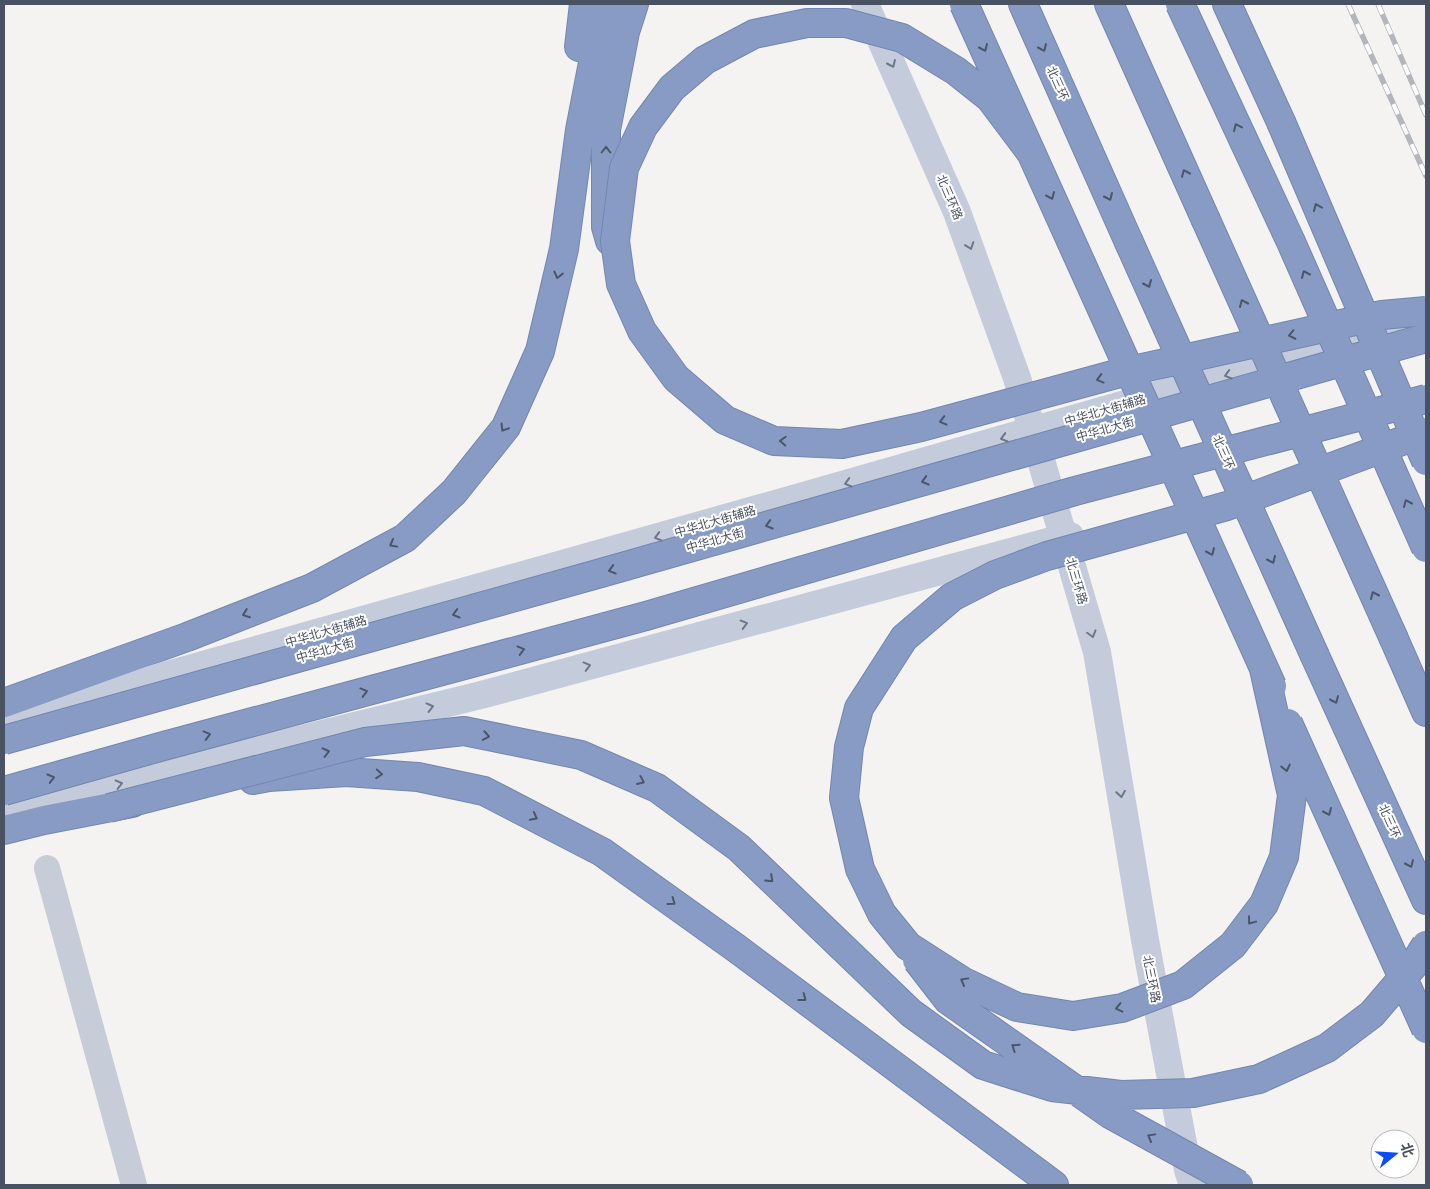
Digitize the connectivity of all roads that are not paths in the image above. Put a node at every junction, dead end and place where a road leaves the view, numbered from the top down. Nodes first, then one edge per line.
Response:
1 (584, 4) edge
2 (606, 4) edge
3 (634, 4) edge
4 (865, 4) edge
5 (964, 4) edge
6 (1023, 4) edge
7 (1109, 4) edge
8 (1180, 4) edge
9 (1227, 4) edge
10 (1032, 154) junction
11 (564, 249) junction
12 (621, 284) junction
13 (1426, 311) edge
14 (1426, 318) edge
15 (1426, 338) edge
16 (1426, 399) edge
17 (1032, 430) junction
18 (1426, 432) edge
19 (1426, 437) edge
20 (1426, 461) edge
21 (1064, 538) junction
22 (1426, 548) edge
23 (1264, 669) junction
24 (4, 703) edge
25 (1426, 712) edge
26 (4, 721) edge
27 (4, 740) edge
28 (4, 791) edge
29 (109, 808) junction
30 (4, 812) edge
31 (4, 830) edge
32 (47, 868) dead end
33 (1426, 900) edge
34 (882, 914) junction
35 (1426, 946) edge
36 (1426, 1029) edge
37 (134, 1185) edge
38 (1054, 1185) edge
39 (1193, 1185) edge
40 (1239, 1185) edge

1 - 11 highway
2 - 11 highway
12 -> 3 highway, bridge
4 -> 17 main road, 北三环路
5 -> 10 highway, bridge
6 -> 33 highway, 北三环, bridge
25 -> 7 highway, bridge
22 -> 8 highway, bridge
20 -> 9 highway, bridge
10 - 12 highway, bridge
10 -> 23 highway, bridge
11 -> 24 highway
13 -> 12 highway, bridge
14 -> 17 main road, 中华北大街辅路
15 -> 27 highway, 中华北大街, bridge
28 -> 16 highway, bridge
17 - 21 main road, 北三环路
17 -> 26 main road, 中华北大街辅路
18 - 34 highway, bridge
19 - 21 main road
30 -> 21 main road
21 -> 39 main road, 北三环路
23 -> 34 highway, bridge
23 -> 36 highway, bridge
29 - 31 highway
29 -> 35 highway, bridge
29 -> 38 highway, bridge
32 - 37 street
40 -> 34 highway, bridge

